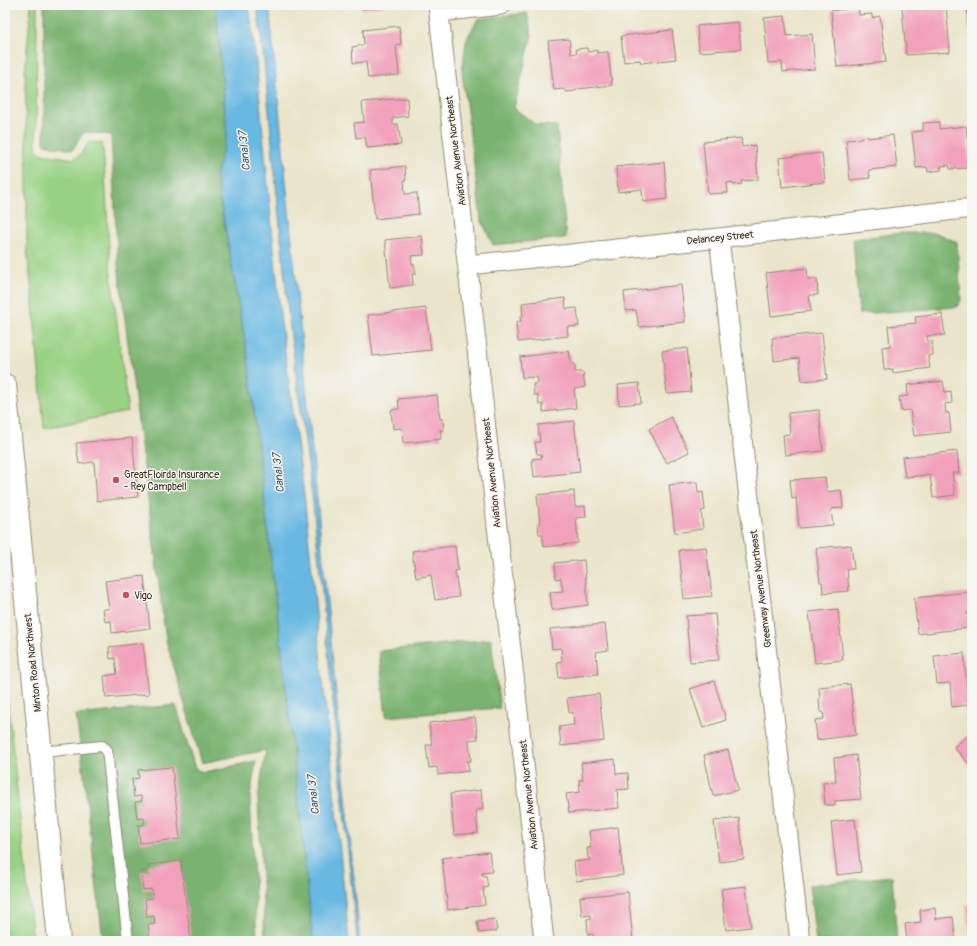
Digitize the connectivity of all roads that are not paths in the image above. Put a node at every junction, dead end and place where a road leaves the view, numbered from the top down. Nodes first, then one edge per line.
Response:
1 (501, 5) edge
2 (439, 8) edge
3 (972, 212) edge
4 (720, 238) junction
5 (468, 264) junction
6 (5, 385) edge
7 (41, 752) junction
8 (59, 941) edge
9 (128, 941) edge
10 (544, 941) edge
11 (800, 941) edge

1 - 2 street
2 - 5 street, Aviation Avenue Northeast
3 - 4 street, Delancey Street
4 - 5 street, Delancey Street
4 - 11 street, Greenway Avenue Northeast
5 - 10 street, Aviation Avenue Northeast
6 - 7 main road, Minton Road Northwest
7 - 8 main road, Minton Road Northwest
7 - 9 lane

